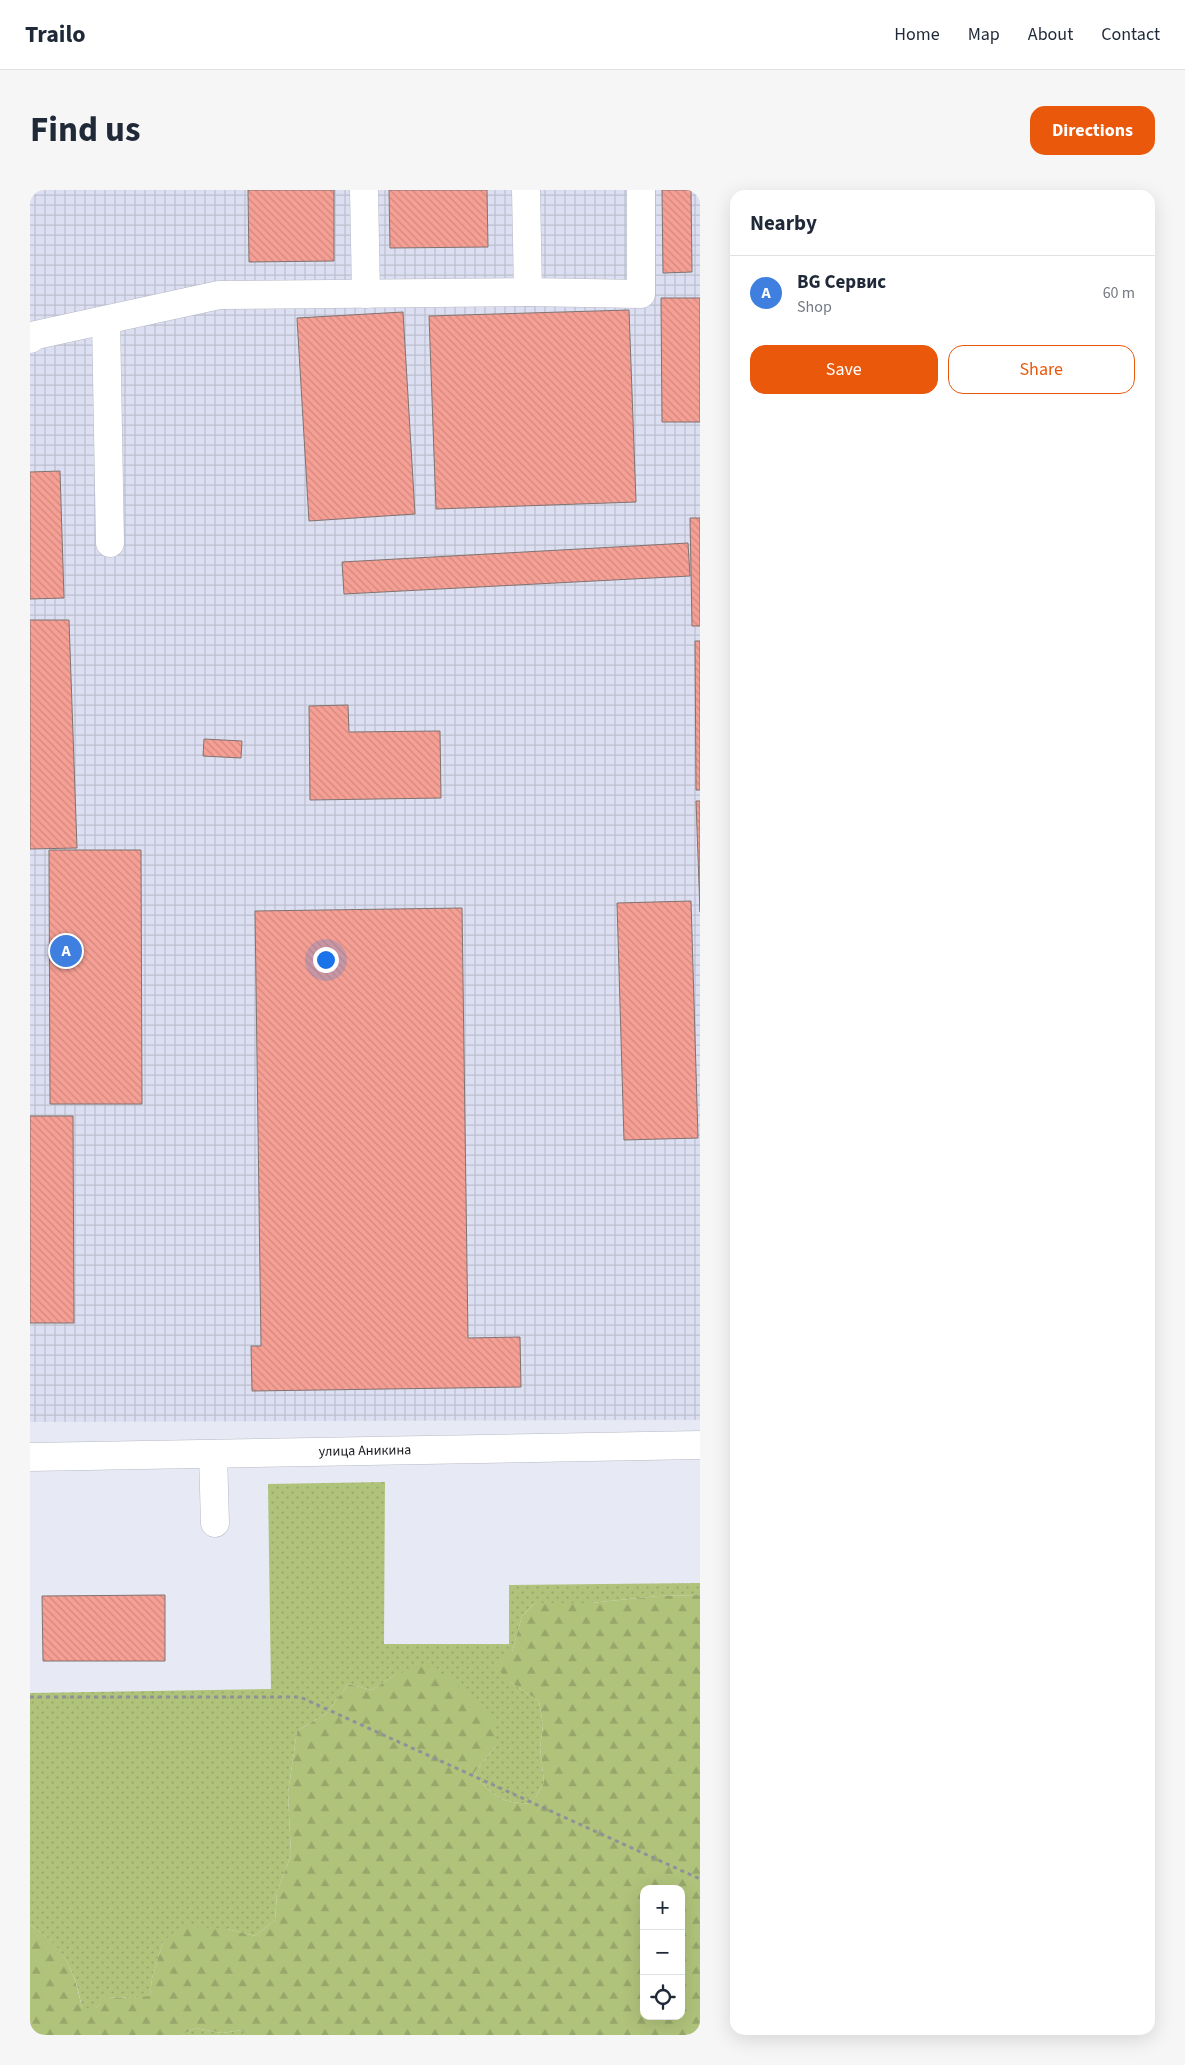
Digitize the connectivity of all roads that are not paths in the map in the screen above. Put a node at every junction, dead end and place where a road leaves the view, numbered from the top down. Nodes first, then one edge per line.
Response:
1 (364, 190) edge
2 (526, 190) edge
3 (641, 190) edge
4 (528, 292) junction
5 (366, 294) junction
6 (106, 320) junction
7 (30, 339) edge
8 (110, 543) dead end
9 (700, 1445) edge
10 (213, 1454) junction
11 (30, 1457) edge
12 (215, 1523) dead end

1 - 5 main road
2 - 4 main road
3 - 4 main road
4 - 5 main road
5 - 6 main road
6 - 7 main road
6 - 8 main road
9 - 10 main road, улица Аникина
10 - 11 main road, улица Аникина
10 - 12 main road

